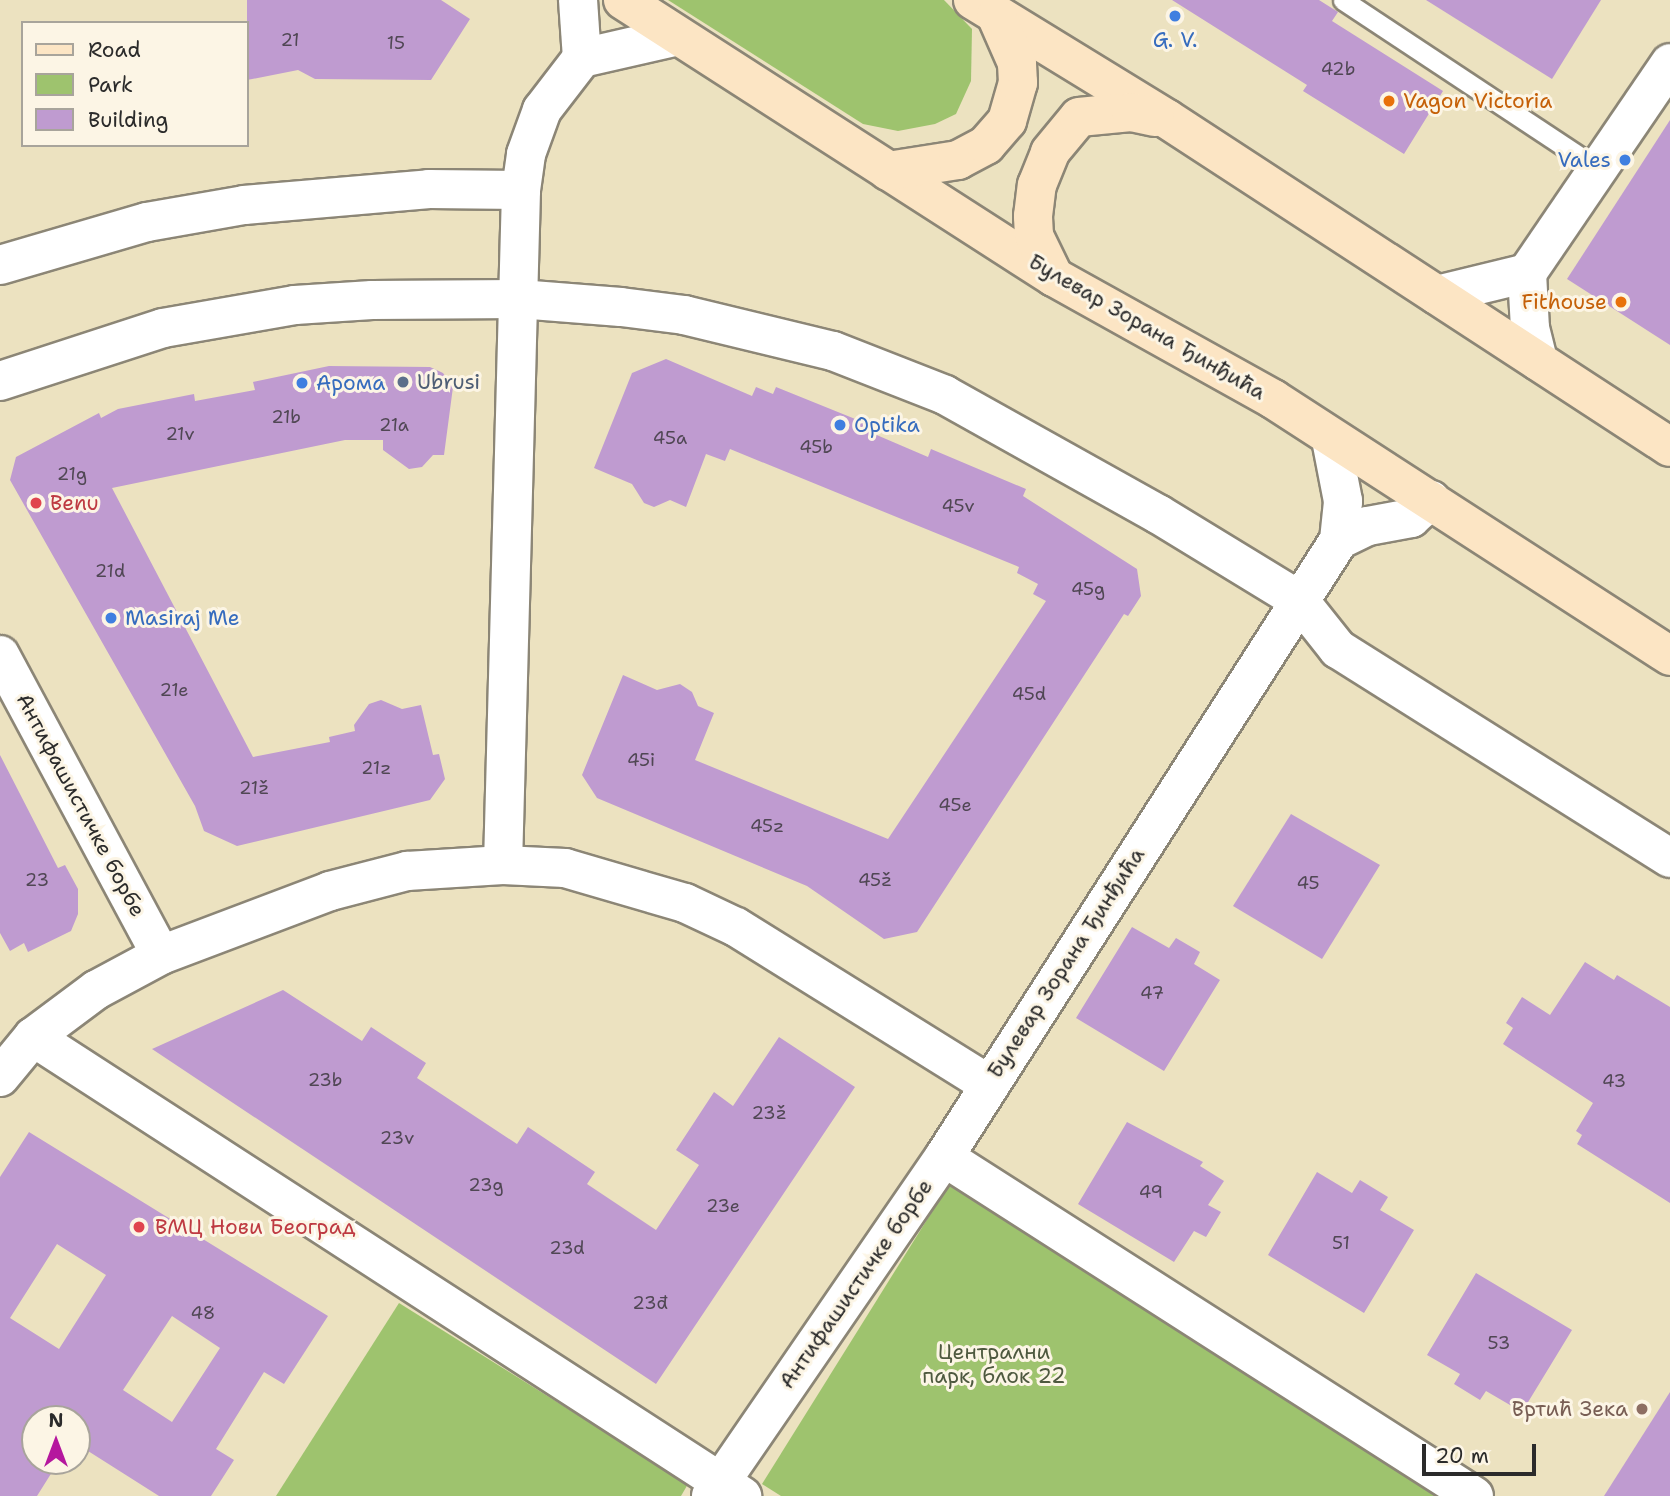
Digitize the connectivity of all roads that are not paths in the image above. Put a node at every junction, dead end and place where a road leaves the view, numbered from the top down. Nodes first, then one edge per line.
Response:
1 (578, 0) edge
2 (623, 0) edge
3 (1343, 0) edge
4 (985, 8) edge
5 (678, 36) junction
6 (582, 58) junction
7 (1670, 63) edge
8 (1659, 102) edge
9 (1167, 119) junction
10 (1598, 169) junction
11 (888, 171) junction
12 (521, 190) junction
13 (0, 265) edge
14 (1527, 273) junction
15 (1054, 277) junction
16 (1437, 295) junction
17 (519, 299) junction
18 (1538, 360) junction
19 (0, 381) edge
20 (1331, 439) junction
21 (1670, 447) edge
22 (1431, 500) junction
23 (1339, 540) junction
24 (1299, 600) junction
25 (0, 655) edge
26 (1670, 656) edge
27 (1670, 858) edge
28 (503, 865) junction
29 (160, 955) junction
30 (33, 1037) junction
31 (0, 1077) edge
32 (990, 1085) junction
33 (944, 1157) junction
34 (725, 1491) edge
35 (1474, 1496) edge

1 - 6 street
2 - 5 street, Булевар Зорана Ђинђића
3 - 10 lane
4 - 9 street
4 - 11 street
5 - 6 street
5 - 11 street, Булевар Зорана Ђинђића
6 - 12 street
7 - 8 street
8 - 10 street
9 - 15 street
9 - 16 street
10 - 14 street
11 - 15 street, Булевар Зорана Ђинђића
12 - 13 street
12 - 17 street
14 - 16 street
14 - 18 street
15 - 20 street, Булевар Зорана Ђинђића
16 - 18 street
17 - 19 street
17 - 24 street
17 - 28 street
18 - 21 street
20 - 22 street, Булевар Зорана Ђинђића
20 - 23 street
22 - 23 street
22 - 26 street, Булевар Зорана Ђинђића
23 - 24 street, Булевар Зорана Ђинђића
24 - 27 street
24 - 32 street, Булевар Зорана Ђинђића
25 - 29 street, Антифашистичке борбе
28 - 29 street
28 - 32 street, Булевар Зорана Ђинђића
29 - 30 street
30 - 31 street
30 - 34 street
32 - 33 street, Антифашистичке борбе
33 - 34 street, Антифашистичке борбе
33 - 35 street

